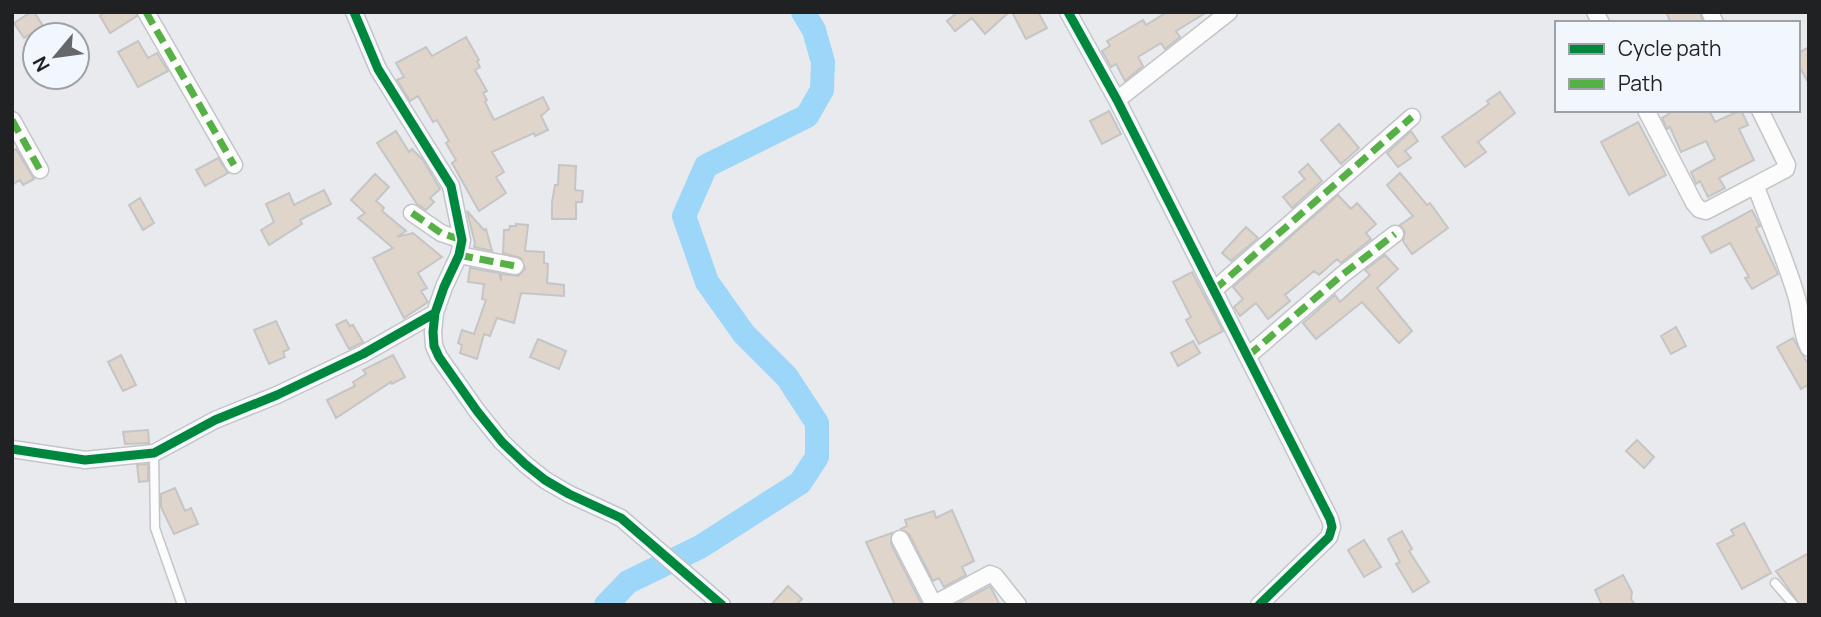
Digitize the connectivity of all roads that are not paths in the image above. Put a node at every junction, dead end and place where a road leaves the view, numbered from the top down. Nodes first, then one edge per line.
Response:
1 (146, 12) edge
2 (354, 12) edge
3 (1068, 12) edge
4 (1228, 12) edge
5 (1117, 100) junction
6 (1647, 112) edge
7 (1761, 112) edge
8 (1412, 117) dead end
9 (12, 120) edge
10 (234, 165) dead end
11 (40, 170) dead end
12 (1756, 187) junction
13 (412, 213) dead end
14 (1395, 234) dead end
15 (461, 247) junction
16 (515, 266) dead end
17 (1214, 290) junction
18 (435, 313) junction
19 (1809, 348) edge
20 (1248, 356) junction
21 (12, 449) edge
22 (154, 453) junction
23 (900, 539) dead end
24 (1775, 583) dead end
25 (934, 604) edge
26 (182, 605) edge
27 (722, 605) edge
28 (1018, 605) edge
29 (1259, 605) edge
30 (1794, 605) edge

1 - 10 street
2 - 15 street
3 - 5 street
4 - 5 street
5 - 17 street
6 - 12 street
7 - 12 street
8 - 17 street
9 - 11 street
12 - 19 street
13 - 15 street
14 - 20 street
15 - 16 street
15 - 18 street
17 - 20 street
18 - 22 street
18 - 27 street
20 - 29 street
21 - 22 street
22 - 26 lane
23 - 25 street
24 - 30 lane
25 - 28 street

